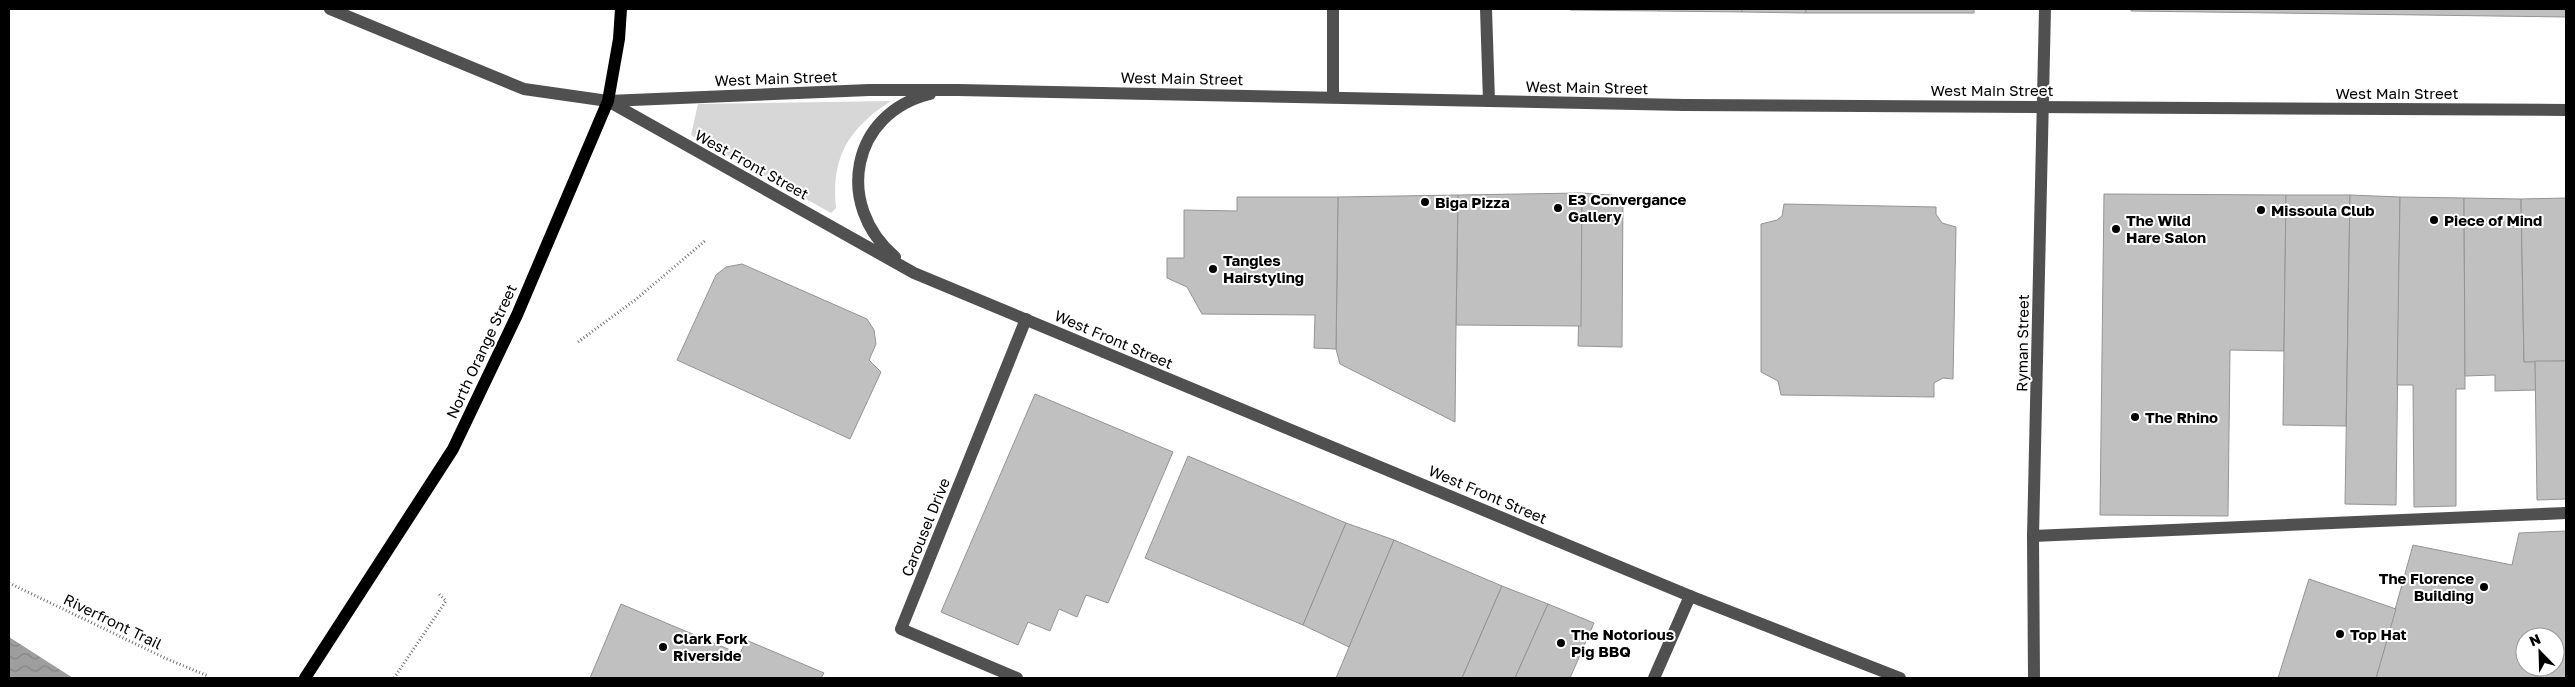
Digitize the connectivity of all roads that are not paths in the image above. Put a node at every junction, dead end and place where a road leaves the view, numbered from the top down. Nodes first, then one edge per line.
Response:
1 (330, 9) edge
2 (621, 9) edge
3 (1333, 9) edge
4 (1486, 9) edge
5 (2045, 9) edge
6 (958, 90) junction
7 (1333, 97) junction
8 (608, 101) junction
9 (1489, 101) junction
10 (2044, 106) junction
11 (2566, 110) edge
12 (914, 273) junction
13 (1026, 319) junction
14 (2566, 513) edge
15 (2033, 536) junction
16 (1690, 596) junction
17 (305, 678) edge
18 (1017, 678) edge
19 (1654, 678) edge
20 (1900, 678) edge
21 (2034, 678) edge

1 - 8 street, West Front Street
2 - 8 main road, North Orange Street
3 - 7 street
4 - 9 street
5 - 10 street, Ryman Street
6 - 7 street, West Main Street
6 - 8 street, West Main Street
6 - 12 street
7 - 9 street, West Main Street
8 - 12 street, West Front Street
8 - 17 main road, North Orange Street
9 - 10 street, West Main Street
10 - 11 street, West Main Street
10 - 15 street, Ryman Street
12 - 13 street, West Front Street
13 - 16 street, West Front Street
13 - 18 street, Carousel Drive
14 - 15 street
15 - 21 street, Ryman Street
16 - 19 street
16 - 20 street, West Front Street

